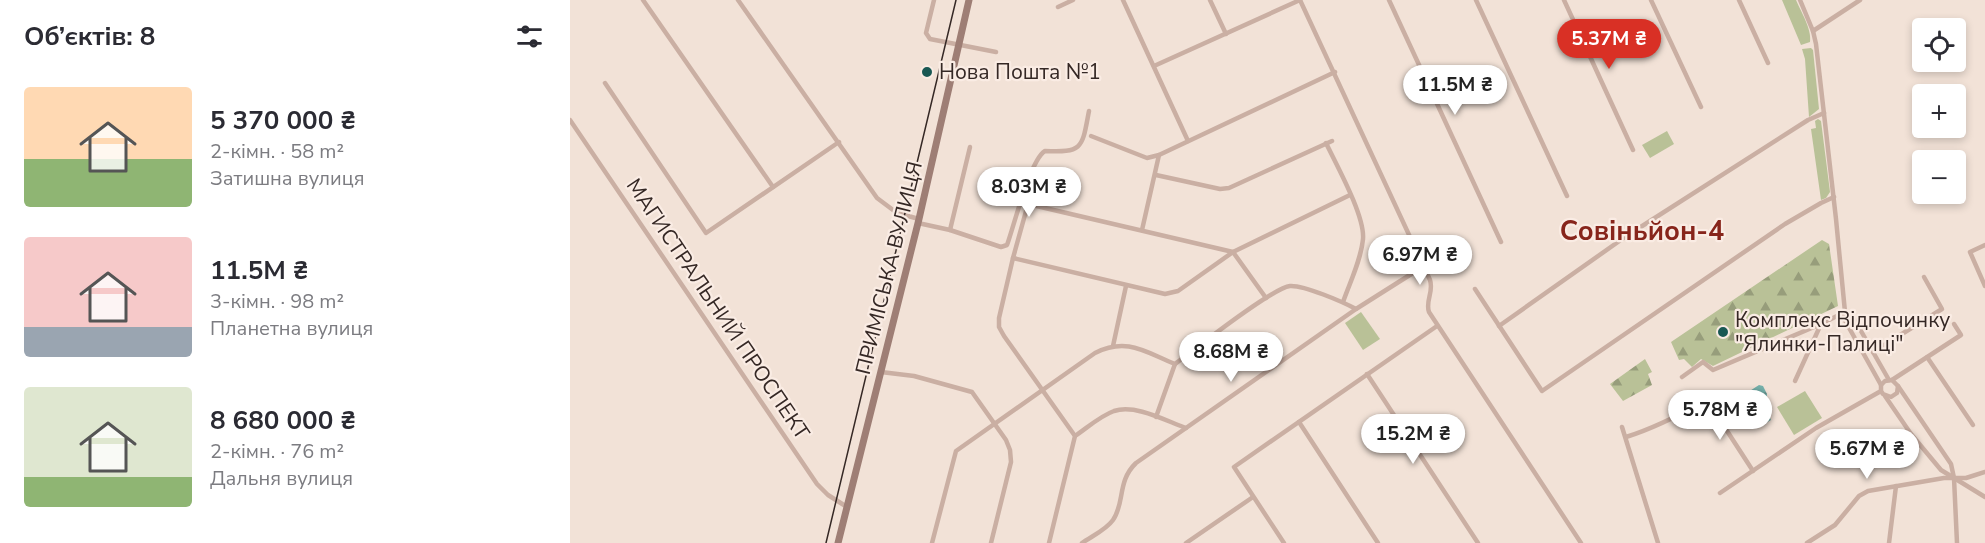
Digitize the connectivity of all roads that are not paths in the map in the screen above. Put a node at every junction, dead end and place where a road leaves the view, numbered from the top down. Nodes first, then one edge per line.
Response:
1 (643, 0) edge
2 (738, 0) edge
3 (934, 0) edge
4 (969, 0) edge
5 (1073, 0) edge
6 (1123, 0) edge
7 (1210, 0) edge
8 (1300, 0) edge
9 (1389, 0) edge
10 (1476, 0) edge
11 (1564, 0) edge
12 (1652, 0) edge
13 (1739, 0) edge
14 (1800, 0) edge
15 (1860, 0) edge
16 (1058, 7) dead end
17 (1813, 31) junction
18 (1226, 34) junction
19 (958, 45) junction
20 (996, 52) dead end
21 (1768, 63) dead end
22 (1154, 66) junction
23 (1335, 72) junction
24 (605, 83) dead end
25 (1701, 107) dead end
26 (1089, 111) dead end
27 (1824, 113) junction
28 (570, 120) edge
29 (1091, 136) dead end
30 (1188, 141) junction
31 (839, 142) junction
32 (970, 147) dead end
33 (1633, 150) dead end
34 (1159, 155) junction
35 (1156, 175) junction
36 (773, 187) junction
37 (1350, 195) junction
38 (1567, 196) dead end
39 (1834, 198) junction
40 (918, 221) junction
41 (950, 230) junction
42 (1142, 230) junction
43 (1501, 242) dead end
44 (1985, 244) edge
45 (1233, 252) junction
46 (1013, 258) junction
47 (1424, 266) junction
48 (1924, 277) dead end
49 (1126, 286) junction
50 (1985, 286) edge
51 (1475, 290) dead end
52 (1266, 298) junction
53 (1343, 302) junction
54 (1356, 309) junction
55 (1845, 312) junction
56 (1821, 324) junction
57 (1954, 324) dead end
58 (1437, 326) junction
59 (1499, 326) junction
60 (1113, 345) junction
61 (1873, 352) junction
62 (1927, 357) junction
63 (1175, 364) junction
64 (881, 372) junction
65 (1366, 374) junction
66 (1682, 377) dead end
67 (1795, 381) dead end
68 (1886, 387) junction
69 (1898, 387) junction
70 (1042, 390) junction
71 (1156, 417) junction
72 (1299, 422) junction
73 (994, 423) junction
74 (1973, 425) dead end
75 (1622, 427) dead end
76 (1186, 428) junction
77 (1075, 436) junction
78 (1626, 437) junction
79 (1753, 471) junction
80 (1985, 472) edge
81 (1954, 477) junction
82 (1896, 486) junction
83 (1720, 493) dead end
84 (1253, 497) junction
85 (1985, 497) edge
86 (847, 507) junction
87 (838, 543) edge
88 (932, 543) edge
89 (991, 543) edge
90 (1049, 543) edge
91 (1082, 543) edge
92 (1186, 543) edge
93 (1284, 543) edge
94 (1378, 543) edge
95 (1478, 543) edge
96 (1581, 543) edge
97 (1658, 543) edge
98 (1807, 543) edge
99 (1889, 543) edge
100 (1957, 543) edge

1 - 36 street
2 - 31 street
3 - 19 street
4 - 19 street, ПРИМІСЬКА ВУЛИЦЯ
5 - 16 street
6 - 22 street
7 - 18 street
8 - 18 street
8 - 23 street
9 - 43 street
10 - 38 street
11 - 33 street
12 - 25 street
13 - 21 street
14 - 17 street
15 - 17 street
17 - 27 street
18 - 22 street
19 - 20 street
19 - 40 street, ПРИМІСЬКА ВУЛИЦЯ
22 - 30 street
23 - 30 street
23 - 47 street
24 - 36 street
26 - 41 street
27 - 39 street
27 - 59 street
28 - 86 street, МАГИСТРАЛЬНИЙ ПРОСПЕКТ
29 - 34 street
30 - 34 street
31 - 36 street
31 - 40 street
32 - 41 street
34 - 35 street
35 - 37 street
35 - 42 street
37 - 45 street
37 - 53 street
39 - 55 street
39 - 59 street
40 - 41 street
40 - 64 street, ПРИМІСЬКА ВУЛИЦЯ
42 - 45 street
42 - 46 street
44 - 50 street
45 - 49 street
45 - 52 street
46 - 49 street
46 - 70 street
47 - 54 street
47 - 58 street
48 - 61 street
49 - 60 street
51 - 59 street
52 - 53 street
52 - 63 street
53 - 54 street
54 - 76 street
55 - 56 street
55 - 61 street
55 - 68 street
56 - 66 street
56 - 67 street
57 - 62 street
58 - 65 street
58 - 96 street
60 - 63 street
60 - 70 street
61 - 68 street
62 - 68 street
62 - 74 street
63 - 71 street
64 - 73 street
64 - 86 street, ПРИМІСЬКА ВУЛИЦЯ
65 - 72 street
65 - 95 street
68 - 69 street
68 - 69 street
68 - 79 street
68 - 81 street
69 - 81 street
70 - 73 street
70 - 77 street
71 - 76 street
71 - 77 street
72 - 84 street
72 - 94 street
73 - 88 street
73 - 89 street
75 - 78 street
76 - 91 street
77 - 90 street
78 - 79 street
78 - 97 street
79 - 83 street
80 - 81 street
81 - 82 street
81 - 85 street
81 - 100 street
82 - 98 street
82 - 99 street
84 - 92 street
84 - 93 street
86 - 87 street, ПРИМІСЬКА ВУЛИЦЯ

